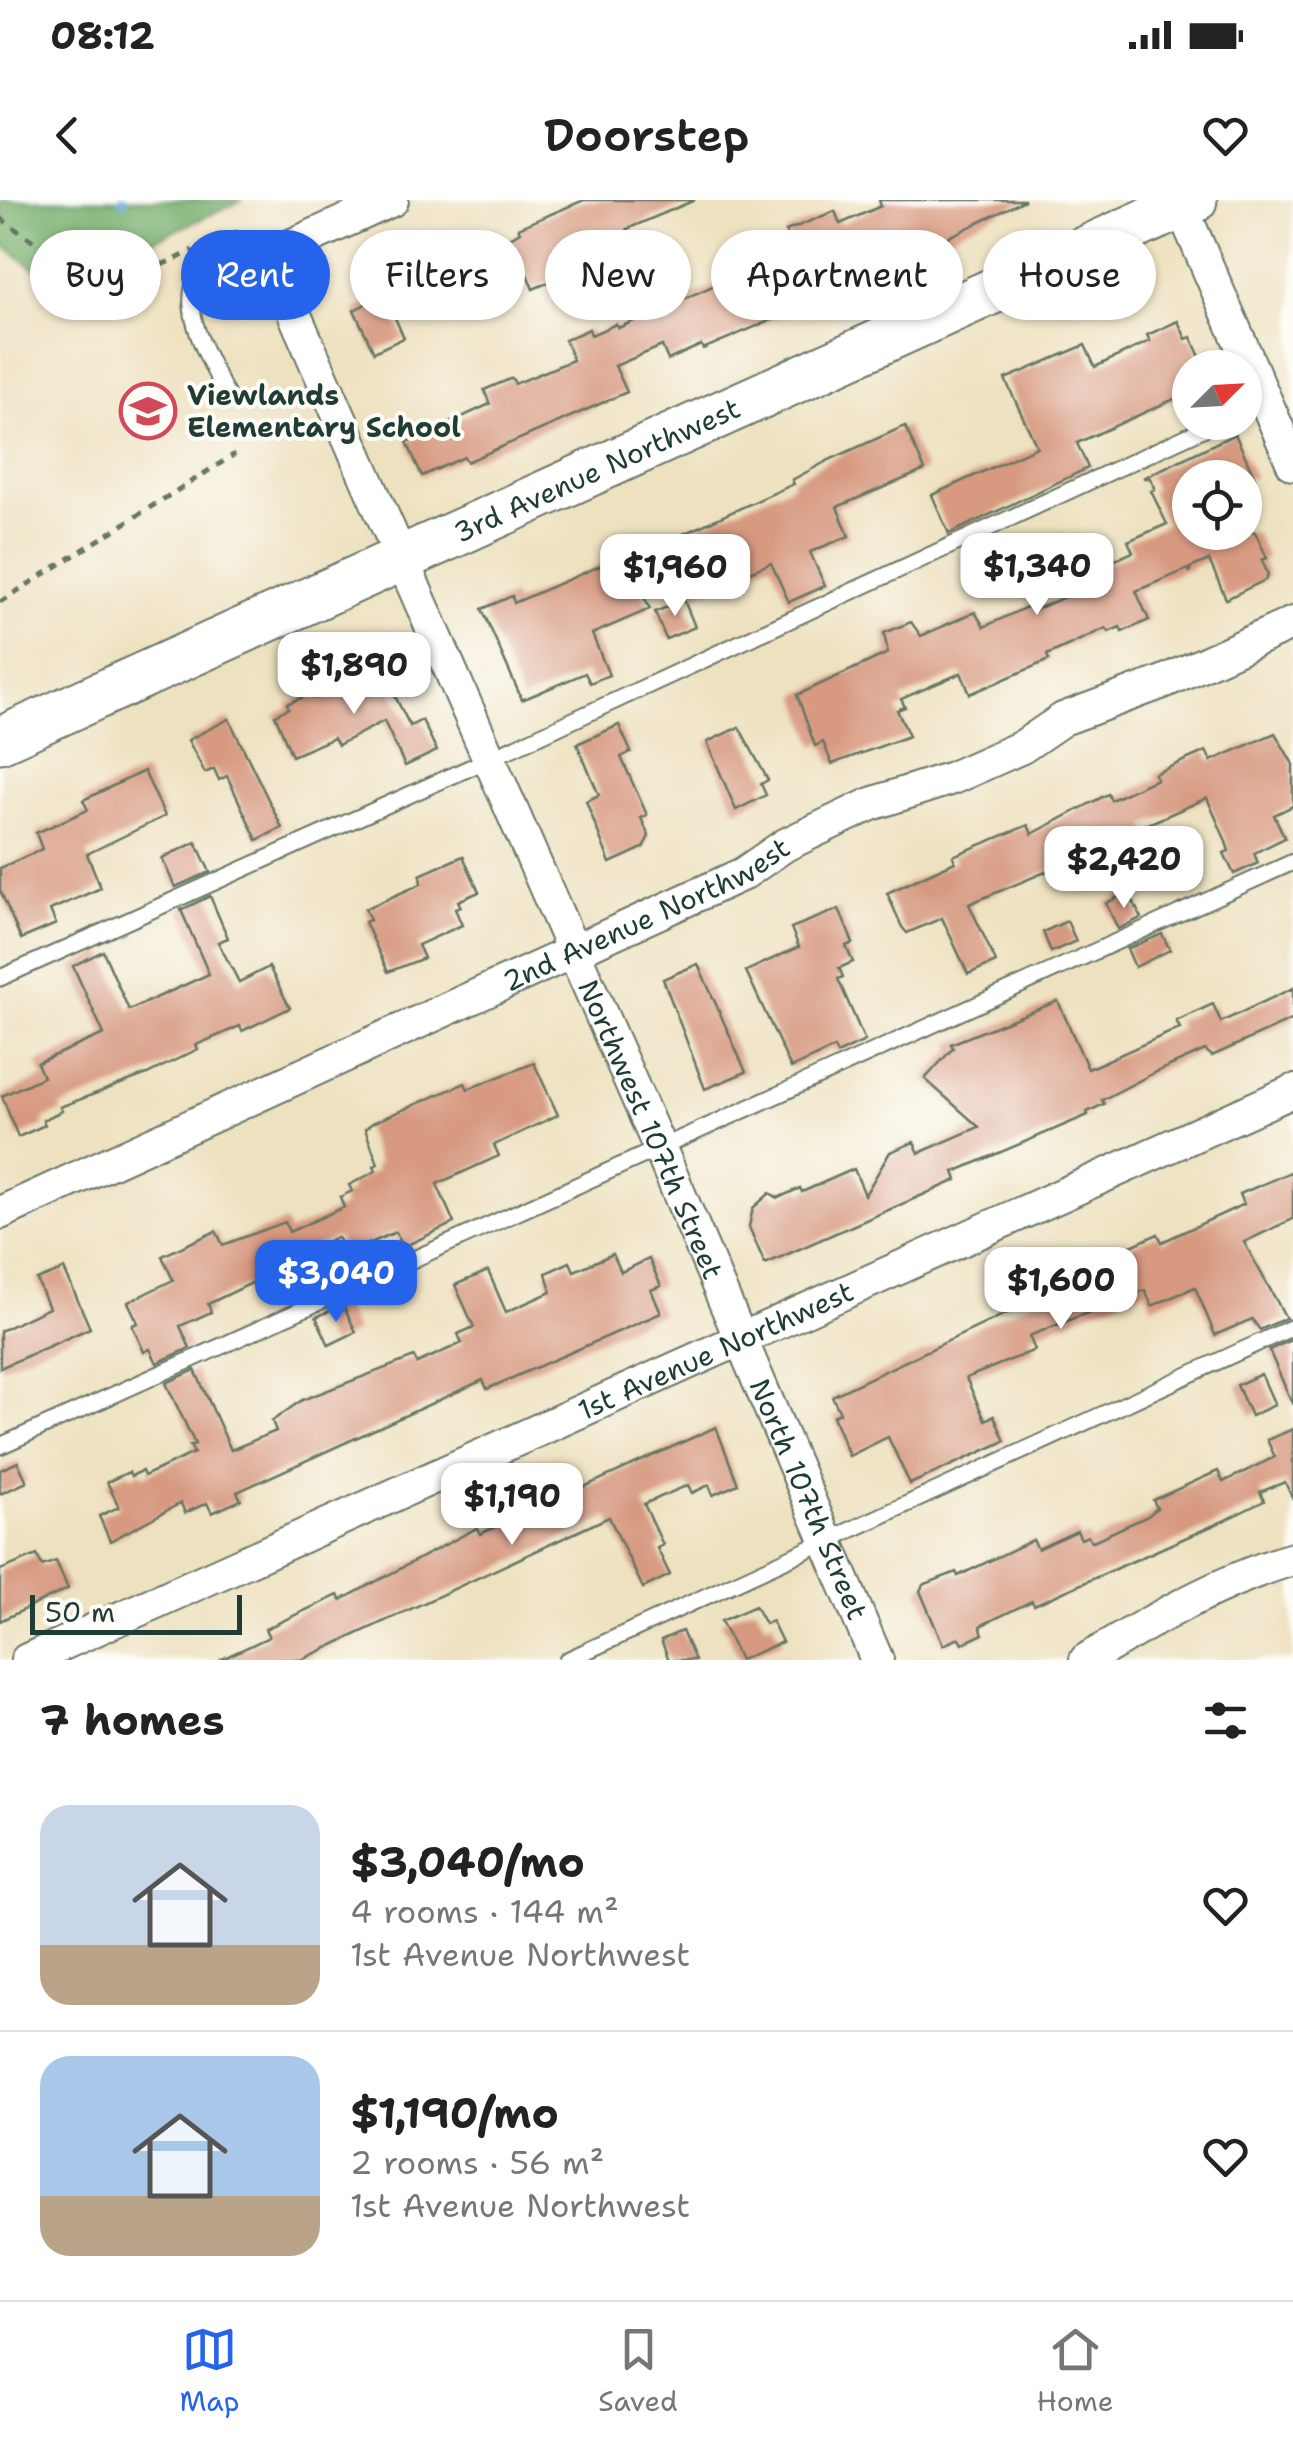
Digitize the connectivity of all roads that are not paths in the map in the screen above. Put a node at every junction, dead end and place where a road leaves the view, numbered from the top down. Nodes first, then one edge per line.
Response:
1 (392, 200) edge
2 (1185, 202) edge
3 (326, 230) edge
4 (195, 320) edge
5 (297, 320) edge
6 (1236, 350) edge
7 (228, 398) dead end
8 (1262, 416) edge
9 (1179, 440) edge
10 (1293, 464) edge
11 (400, 558) junction
12 (1293, 623) edge
13 (0, 740) edge
14 (487, 760) junction
15 (1293, 862) edge
16 (571, 952) junction
17 (0, 978) edge
18 (1293, 1091) edge
19 (661, 1151) junction
20 (0, 1213) edge
21 (1293, 1327) edge
22 (740, 1339) junction
23 (0, 1446) edge
24 (828, 1542) junction
25 (1293, 1559) edge
26 (27, 1660) edge
27 (567, 1660) edge
28 (877, 1660) edge
29 (1086, 1660) edge

1 - 3 street
2 - 6 street
2 - 11 street, 3rd Avenue Northwest
4 - 7 lane
5 - 11 street, Northwest 107th Street
8 - 10 street
9 - 14 lane
11 - 13 street, 3rd Avenue Northwest
11 - 14 street, Northwest 107th Street
12 - 16 street, 2nd Avenue Northwest
14 - 16 street, Northwest 107th Street
14 - 17 lane
15 - 19 lane
16 - 19 street, Northwest 107th Street
16 - 20 street, 2nd Avenue Northwest
18 - 22 street, 1st Avenue Northwest
19 - 22 street, Northwest 107th Street
19 - 23 lane
21 - 24 lane
22 - 24 street, North 107th Street
22 - 26 street, 1st Avenue Northwest
24 - 27 lane
24 - 28 street, North 107th Street
25 - 29 street

